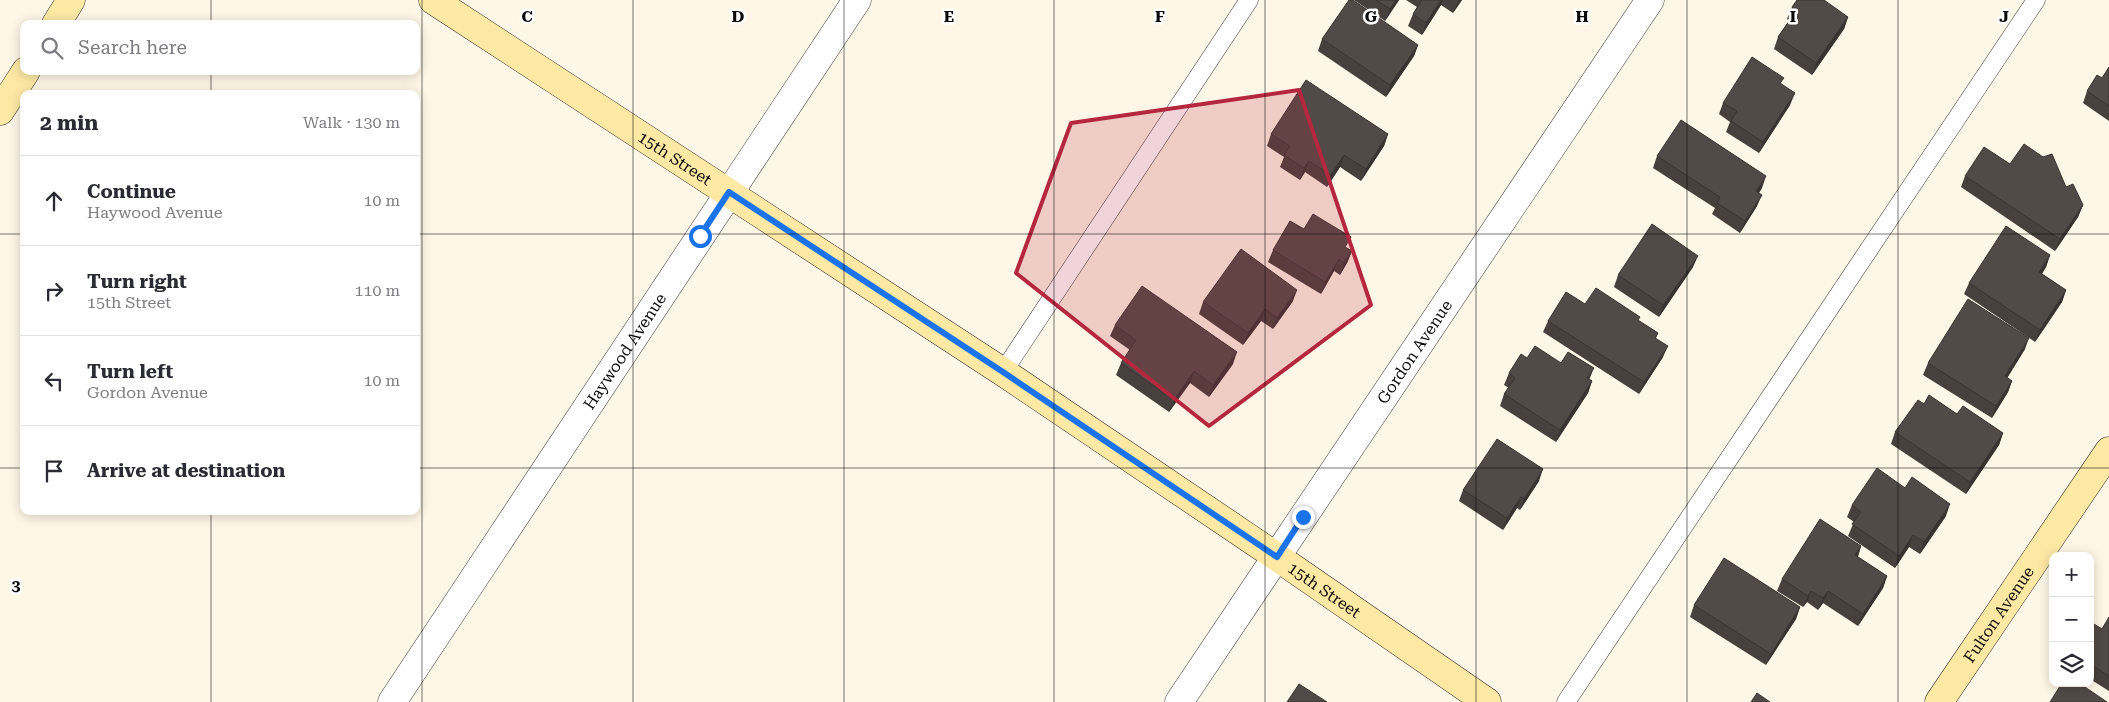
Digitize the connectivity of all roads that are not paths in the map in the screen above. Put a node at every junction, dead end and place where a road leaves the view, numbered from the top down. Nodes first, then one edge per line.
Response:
1 (71, 0) edge
2 (857, 0) edge
3 (1249, 0) edge
4 (1650, 0) edge
5 (2036, 0) edge
6 (450, 5) edge
7 (58, 20) edge
8 (23, 75) edge
9 (0, 111) edge
10 (729, 192) junction
11 (1003, 372) junction
12 (2109, 452) edge
13 (1277, 557) junction
14 (392, 702) edge
15 (1179, 702) edge
16 (1487, 702) edge
17 (1566, 702) edge
18 (1939, 702) edge

1 - 7 main road
2 - 10 street, Haywood Avenue
3 - 11 lane
4 - 13 street, Gordon Avenue
5 - 17 lane
6 - 10 main road, 15th Street
8 - 9 main road
10 - 11 main road, 15th Street
10 - 14 street, Haywood Avenue
11 - 13 main road, 15th Street
12 - 18 main road, Fulton Avenue
13 - 15 street, Gordon Avenue
13 - 16 main road, 15th Street

